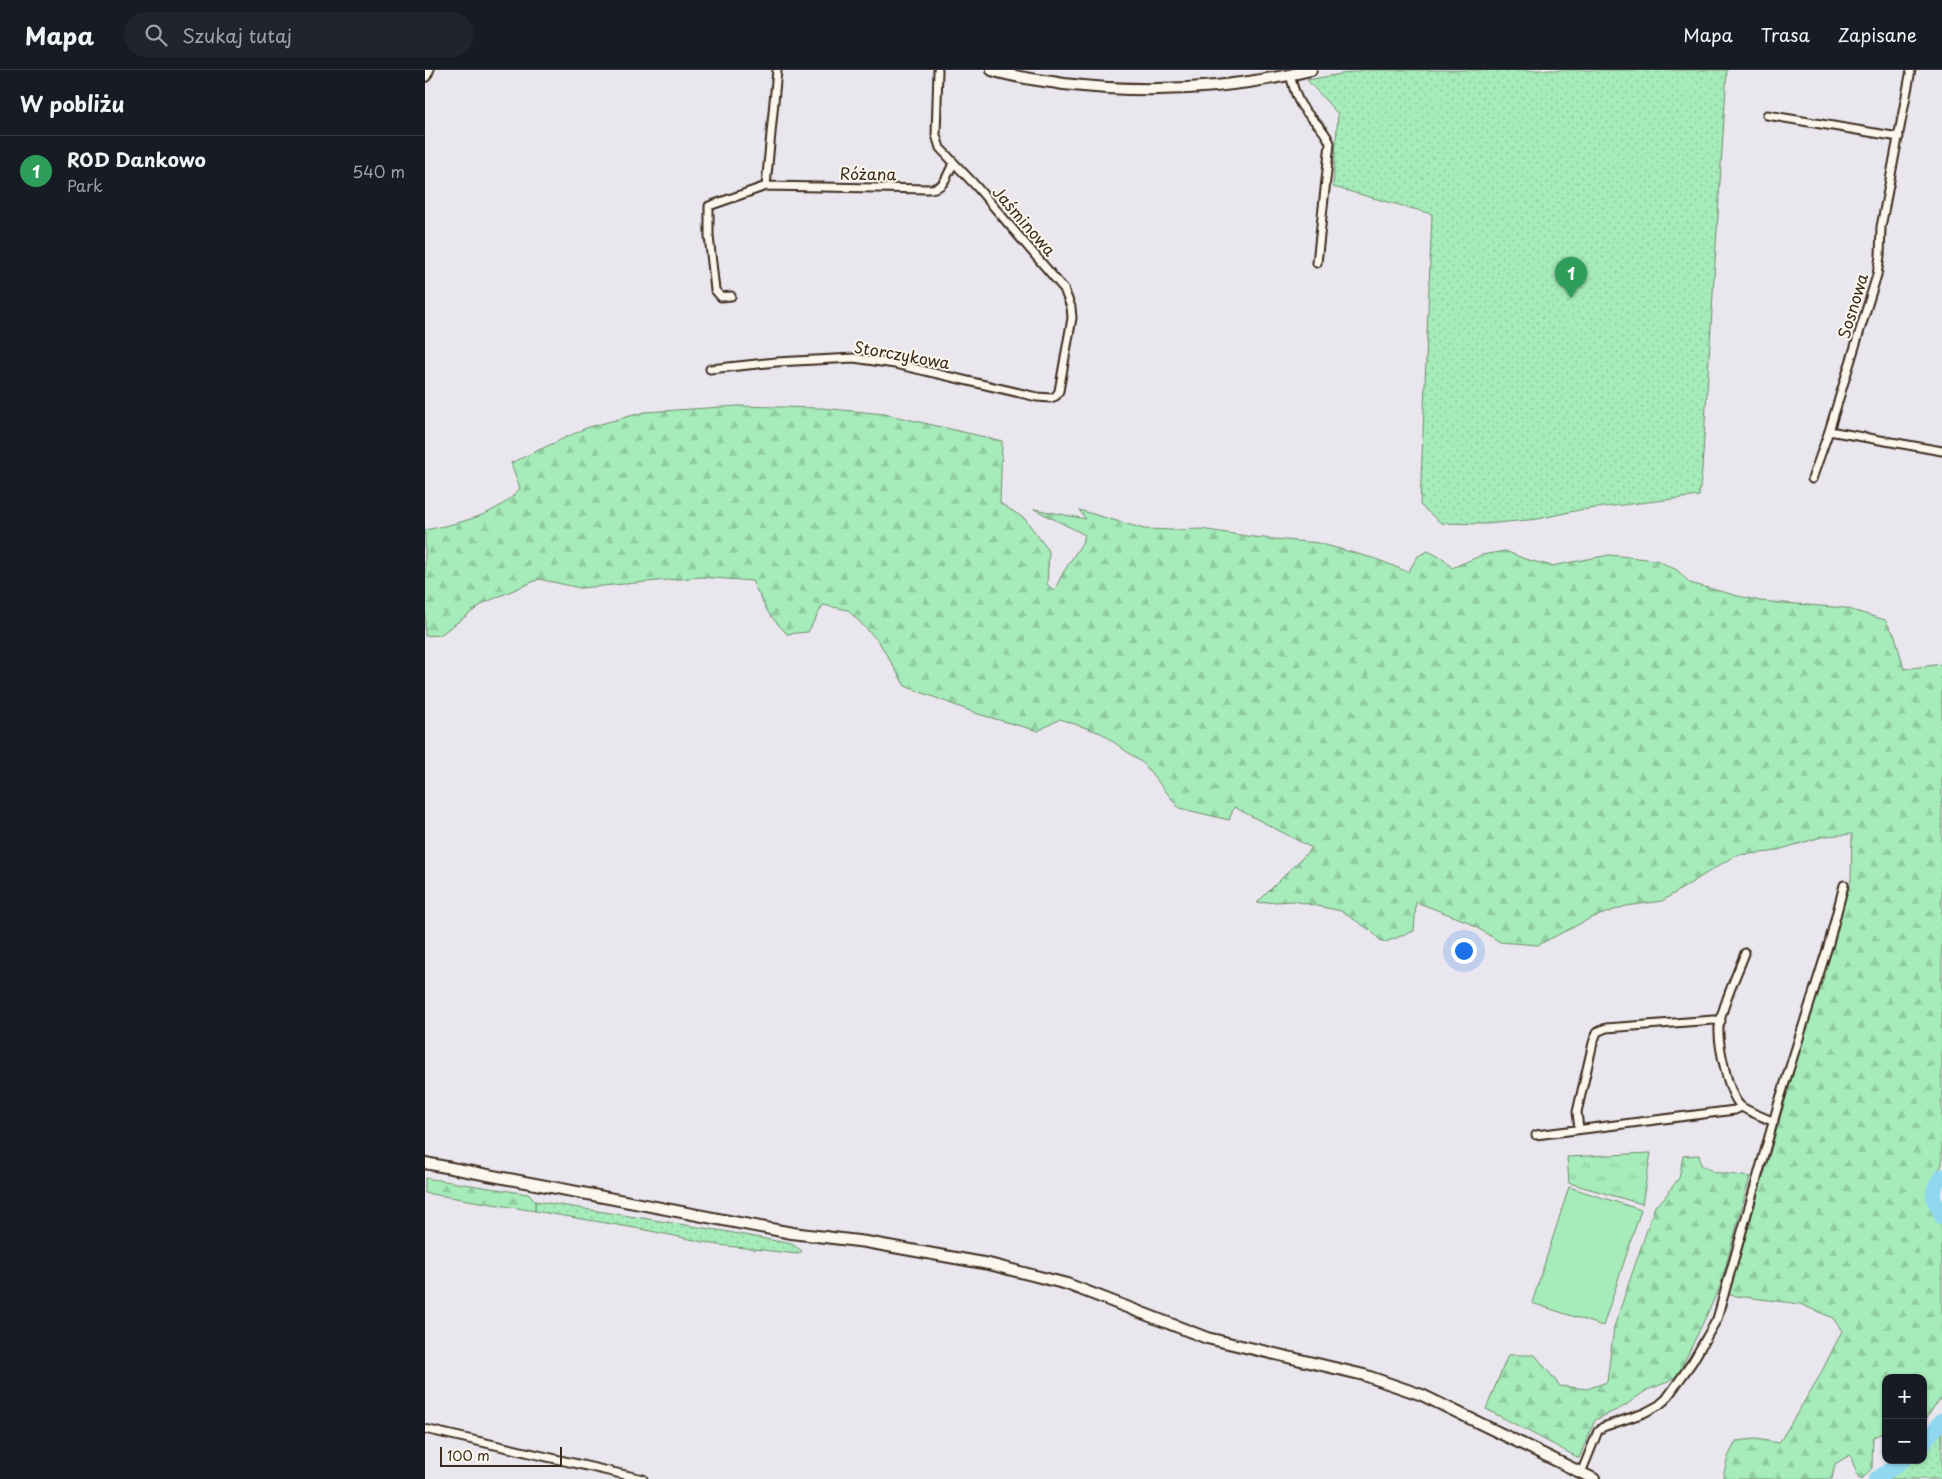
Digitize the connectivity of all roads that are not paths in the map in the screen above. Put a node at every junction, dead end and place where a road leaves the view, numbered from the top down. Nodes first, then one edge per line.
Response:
1 (428, 70) edge
2 (777, 70) edge
3 (938, 70) edge
4 (992, 70) edge
5 (1311, 70) edge
6 (1911, 70) edge
7 (1290, 75) junction
8 (425, 76) edge
9 (1767, 115) dead end
10 (1899, 137) junction
11 (955, 163) junction
12 (766, 186) junction
13 (1317, 263) dead end
14 (731, 296) dead end
15 (711, 370) dead end
16 (1056, 396) joint
17 (1829, 430) junction
18 (1942, 451) edge
19 (1812, 479) dead end
20 (1844, 885) dead end
21 (1745, 953) dead end
22 (1721, 1021) junction
23 (1741, 1107) junction
24 (1774, 1122) junction
25 (1579, 1130) junction
26 (1536, 1135) dead end
27 (425, 1163) edge
28 (425, 1429) edge
29 (1581, 1473) junction
30 (643, 1479) edge
31 (1594, 1479) edge

1 - 8 main road
2 - 12 street
3 - 11 street, Jaśminowa
4 - 7 main road
5 - 7 main road
6 - 10 street, Sosnowa
7 - 13 street
9 - 10 street
10 - 17 street, Sosnowa
11 - 12 street, Różana
11 - 16 street, Jaśminowa
12 - 14 street, Różana
15 - 16 street, Storczykowa
17 - 18 street
17 - 19 street, Sosnowa
20 - 24 street
21 - 22 street
22 - 23 street
22 - 25 street
23 - 24 street
23 - 25 street
24 - 29 street
25 - 26 street
27 - 29 main road
28 - 30 street
29 - 31 main road

